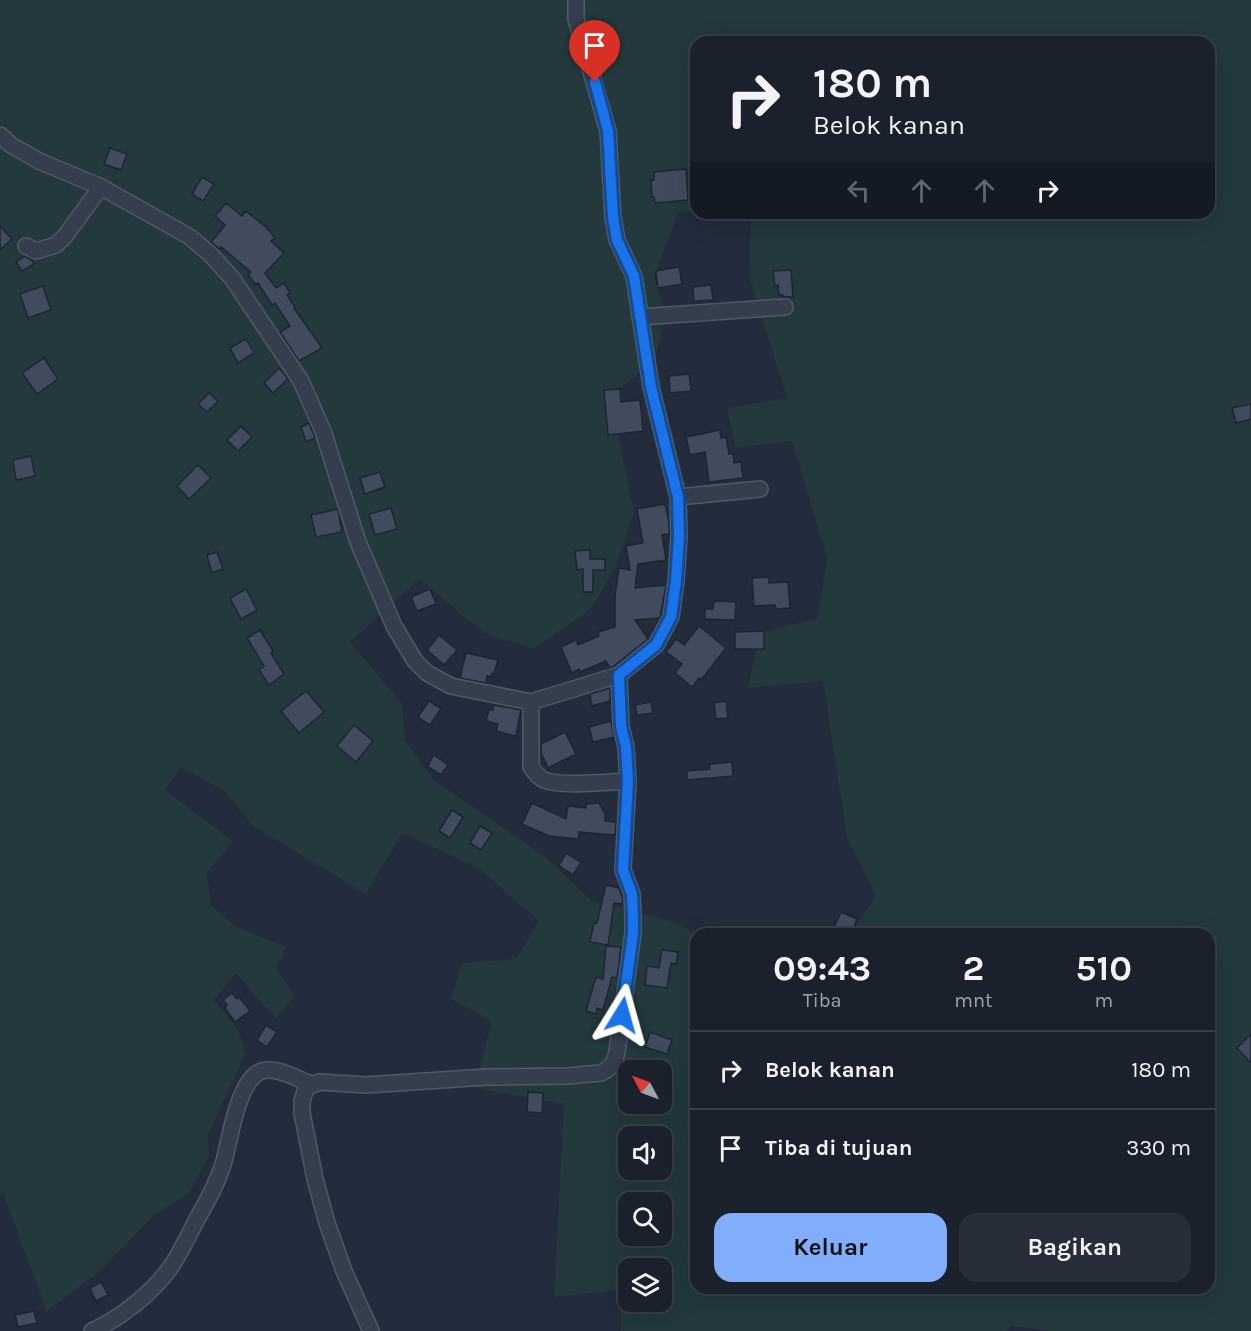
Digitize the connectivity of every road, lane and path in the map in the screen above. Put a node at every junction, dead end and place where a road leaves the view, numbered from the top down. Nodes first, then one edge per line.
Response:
1 (576, 0) edge
2 (0, 135) edge
3 (101, 187) junction
4 (26, 246) dead end
5 (785, 307) dead end
6 (640, 317) junction
7 (760, 489) dead end
8 (678, 497) junction
9 (619, 675) junction
10 (531, 702) junction
11 (628, 781) junction
12 (311, 1084) junction
13 (92, 1331) edge
14 (371, 1331) edge

1 - 6 street
2 - 3 street
3 - 4 street
3 - 10 street
5 - 6 street
6 - 8 street
7 - 8 street
8 - 9 street
9 - 10 street
9 - 11 street
10 - 11 street
11 - 12 street
12 - 13 street
12 - 14 street

